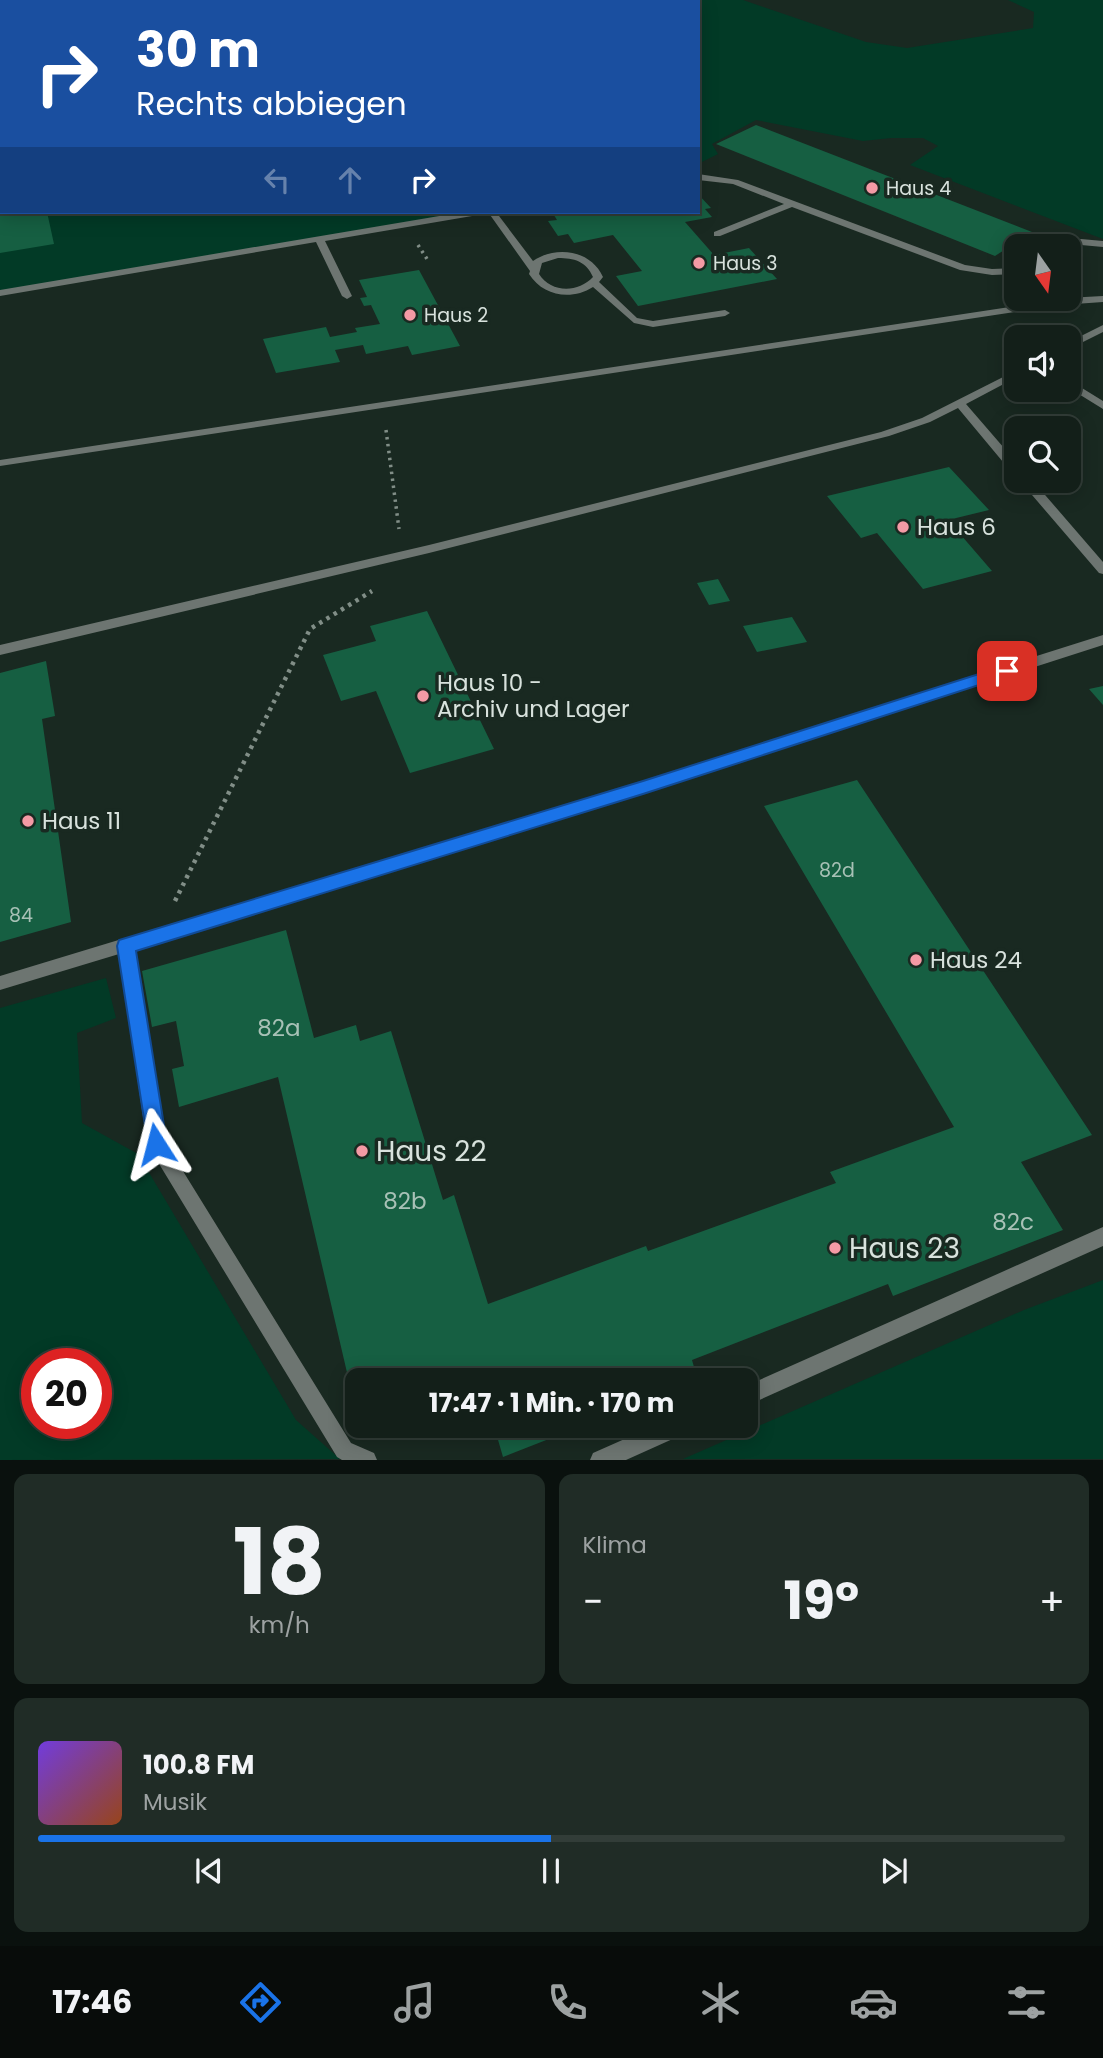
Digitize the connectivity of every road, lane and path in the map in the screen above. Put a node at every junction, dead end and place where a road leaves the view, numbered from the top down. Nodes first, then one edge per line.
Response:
1 (700, 177) edge
2 (794, 203) junction
3 (466, 214) edge
4 (493, 214) edge
5 (717, 234) dead end
6 (319, 239) junction
7 (1082, 242) edge
8 (1103, 244) edge
9 (534, 269) junction
10 (1004, 272) edge
11 (594, 283) junction
12 (0, 293) edge
13 (347, 296) dead end
14 (1082, 299) edge
15 (1103, 299) edge
16 (1004, 308) edge
17 (724, 313) dead end
18 (1103, 328) edge
19 (1081, 340) edge
20 (1004, 380) edge
21 (1081, 391) edge
22 (383, 403) junction
23 (960, 403) junction
24 (1103, 406) edge
25 (1004, 455) edge
26 (0, 463) edge
27 (1036, 493) edge
28 (402, 555) junction
29 (1103, 570) edge
30 (1103, 640) edge
31 (0, 650) edge
32 (157, 936) junction
33 (126, 946) junction
34 (0, 983) edge
35 (1103, 1236) edge
36 (758, 1391) edge
37 (651, 1438) edge
38 (367, 1460) edge
39 (600, 1460) edge

1 - 2 lane
2 - 5 lane
2 - 10 lane
3 - 6 lane
4 - 9 lane
6 - 12 lane
6 - 13 lane
7 - 8 lane
9 - 11 lane
9 - 11 lane
11 - 17 lane
14 - 15 lane
16 - 22 lane
18 - 19 lane
20 - 23 lane
21 - 24 lane
22 - 26 lane
22 - 28 path
23 - 25 lane
23 - 28 lane
27 - 29 lane
28 - 31 lane
28 - 32 path
30 - 32 lane
32 - 33 lane
33 - 34 lane
33 - 38 lane
35 - 36 lane
37 - 39 lane

